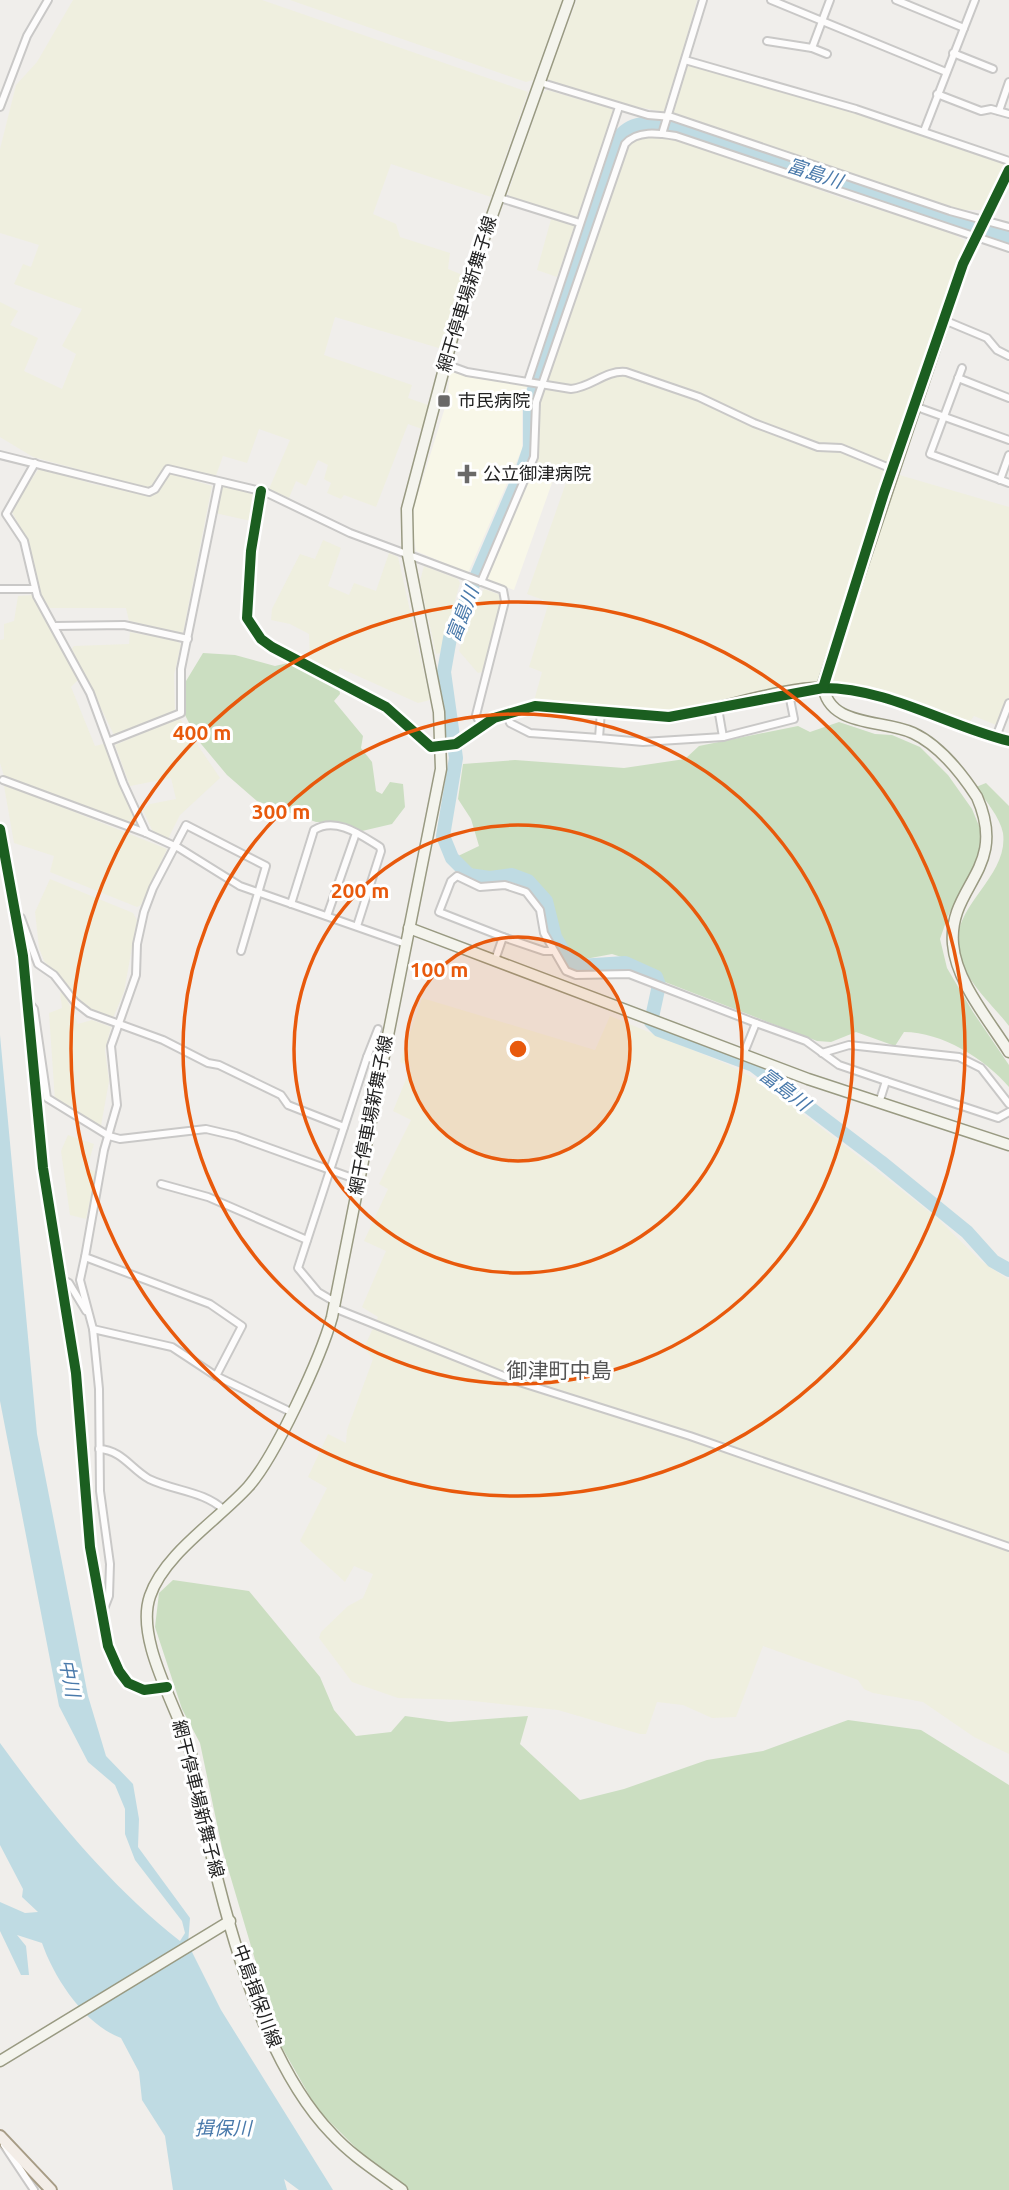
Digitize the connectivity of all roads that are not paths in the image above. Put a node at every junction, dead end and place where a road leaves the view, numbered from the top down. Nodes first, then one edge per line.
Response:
1 (48, 0) edge
2 (569, 0) edge
3 (703, 0) edge
4 (771, 0) edge
5 (830, 0) edge
6 (896, 0) edge
7 (975, 0) edge
8 (822, 20) junction
9 (964, 28) junction
10 (767, 41) dead end
11 (812, 48) junction
12 (953, 53) junction
13 (827, 54) dead end
14 (685, 60) junction
15 (993, 69) dead end
16 (946, 72) junction
17 (539, 82) junction
18 (1009, 82) edge
19 (937, 94) junction
20 (0, 107) edge
21 (619, 107) junction
22 (999, 111) junction
23 (1009, 114) edge
24 (666, 118) junction
25 (924, 131) junction
26 (662, 132) junction
27 (1009, 161) edge
28 (1009, 170) edge
29 (497, 197) junction
30 (983, 220) junction
31 (580, 223) junction
32 (1009, 227) edge
33 (976, 237) junction
34 (1009, 248) edge
35 (944, 320) junction
36 (1009, 356) edge
37 (444, 364) junction
38 (962, 368) dead end
39 (958, 378) junction
40 (529, 382) junction
41 (542, 384) junction
42 (1009, 398) edge
43 (914, 406) junction
44 (943, 416) junction
45 (1009, 440) edge
46 (0, 454) edge
47 (1009, 455) edge
48 (35, 463) junction
49 (892, 469) junction
50 (1000, 480) junction
51 (219, 482) junction
52 (1009, 483) edge
53 (261, 491) junction
54 (408, 555) junction
55 (478, 581) junction
56 (0, 589) edge
57 (35, 589) junction
58 (55, 626) junction
59 (187, 639) junction
60 (823, 688) junction
61 (789, 694) junction
62 (1009, 703) edge
63 (718, 708) junction
64 (707, 710) joint
65 (601, 711) junction
66 (506, 713) junction
67 (481, 725) junction
68 (723, 737) junction
69 (996, 737) junction
70 (599, 738) junction
71 (110, 741) junction
72 (1009, 741) edge
73 (446, 745) junction
74 (3, 780) dead end
75 (0, 829) edge
76 (146, 833) junction
77 (356, 833) junction
78 (175, 846) junction
79 (257, 893) junction
80 (291, 904) junction
81 (15, 914) junction
82 (327, 916) junction
83 (357, 926) junction
84 (409, 929) junction
85 (503, 937) junction
86 (406, 944) junction
87 (242, 951) dead end
88 (552, 951) junction
89 (495, 960) junction
90 (29, 1003) junction
91 (118, 1023) junction
92 (756, 1023) junction
93 (378, 1029) dead end
94 (1009, 1052) edge
95 (744, 1053) junction
96 (822, 1053) junction
97 (367, 1057) junction
98 (382, 1063) junction
99 (886, 1081) junction
100 (879, 1103) junction
101 (1009, 1104) edge
102 (1009, 1112) edge
103 (344, 1127) junction
104 (109, 1136) junction
105 (1009, 1145) edge
106 (328, 1170) junction
107 (358, 1180) junction
108 (161, 1184) dead end
109 (307, 1240) junction
110 (85, 1257) junction
111 (63, 1280) junction
112 (335, 1305) junction
113 (89, 1314) junction
114 (93, 1329) junction
115 (216, 1376) junction
116 (291, 1412) junction
117 (99, 1449) junction
118 (224, 1510) junction
119 (1009, 1547) edge
120 (102, 1614) junction
121 (167, 1687) junction
122 (226, 1923) junction
123 (0, 2061) edge
124 (0, 2137) edge
125 (34, 2190) edge
126 (51, 2190) edge
127 (402, 2190) edge

1 - 20 street
2 - 17 main road, 網干停車場新舞子線
3 - 14 street
4 - 8 street
5 - 8 street
6 - 9 street
7 - 9 street
8 - 11 street
8 - 16 street
9 - 12 street
10 - 11 street
11 - 13 street
12 - 15 street
12 - 16 street
14 - 24 street
14 - 25 street
16 - 19 street
17 - 21 street
17 - 29 main road, 網干停車場新舞子線
18 - 22 street
19 - 22 street
19 - 25 street
21 - 24 street
21 - 31 street
22 - 23 street
24 - 26 street
24 - 30 street
25 - 27 street
26 - 33 street
26 - 41 street
28 - 30 main road
29 - 31 street
29 - 37 main road, 網干停車場新舞子線
30 - 32 street
30 - 33 main road
31 - 40 street
33 - 34 street
33 - 35 main road
35 - 36 street
35 - 43 main road
37 - 40 street
37 - 54 main road, 網干停車場新舞子線
38 - 39 street
39 - 42 street
39 - 44 street
40 - 41 street
41 - 49 street
41 - 55 street
43 - 44 street
43 - 49 main road
44 - 45 street
44 - 50 street
46 - 48 street
47 - 50 street
48 - 51 street
48 - 57 street
49 - 60 main road
50 - 52 street
51 - 53 street
51 - 59 street
53 - 54 street
53 - 73 street
54 - 55 street
54 - 73 main road, 網干停車場新舞子線
55 - 67 street
56 - 57 street
57 - 58 street
58 - 59 street
58 - 71 street
59 - 71 street
60 - 61 main road
60 - 69 main road
60 - 94 main road
61 - 63 main road
61 - 68 street
62 - 69 street
63 - 64 main road
63 - 68 street
64 - 65 street
65 - 66 street
65 - 70 street
66 - 67 street
66 - 70 street
67 - 73 street
68 - 70 street
69 - 72 main road
71 - 76 street
73 - 84 main road, 網干停車場新舞子線
74 - 76 street
75 - 81 street
76 - 78 street
77 - 80 street
77 - 82 street
77 - 83 street
78 - 79 street
78 - 79 street
78 - 91 street
79 - 80 street
79 - 87 street
80 - 82 street
81 - 90 street
81 - 91 street
82 - 83 street
83 - 86 street
84 - 86 main road, 網干停車場新舞子線
84 - 89 main road
85 - 88 street
85 - 88 street
85 - 89 street
86 - 98 main road, 網干停車場新舞子線
88 - 92 street
89 - 95 main road
90 - 104 street
90 - 111 street
91 - 103 street
91 - 104 street
92 - 95 street
92 - 96 street
93 - 97 street
95 - 100 main road
96 - 99 street
96 - 101 street
97 - 98 street
97 - 103 street
98 - 107 main road, 網干停車場新舞子線
99 - 100 street
99 - 102 street
100 - 105 main road
103 - 106 street
104 - 106 street
104 - 110 street
106 - 107 street
106 - 109 street
107 - 112 main road, 網干停車場新舞子線
108 - 109 street
109 - 112 street
110 - 113 street
110 - 115 street
111 - 113 street
111 - 120 street
112 - 116 main road, 網干停車場新舞子線
112 - 119 street
113 - 114 street
114 - 115 street
114 - 117 street
115 - 116 street
116 - 118 main road, 網干停車場新舞子線
117 - 118 street
117 - 120 street
118 - 121 main road, 網干停車場新舞子線
120 - 121 street
121 - 122 main road, 網干停車場新舞子線
122 - 123 main road
122 - 127 main road, 中島揖保川線
124 - 125 street
124 - 126 main road

